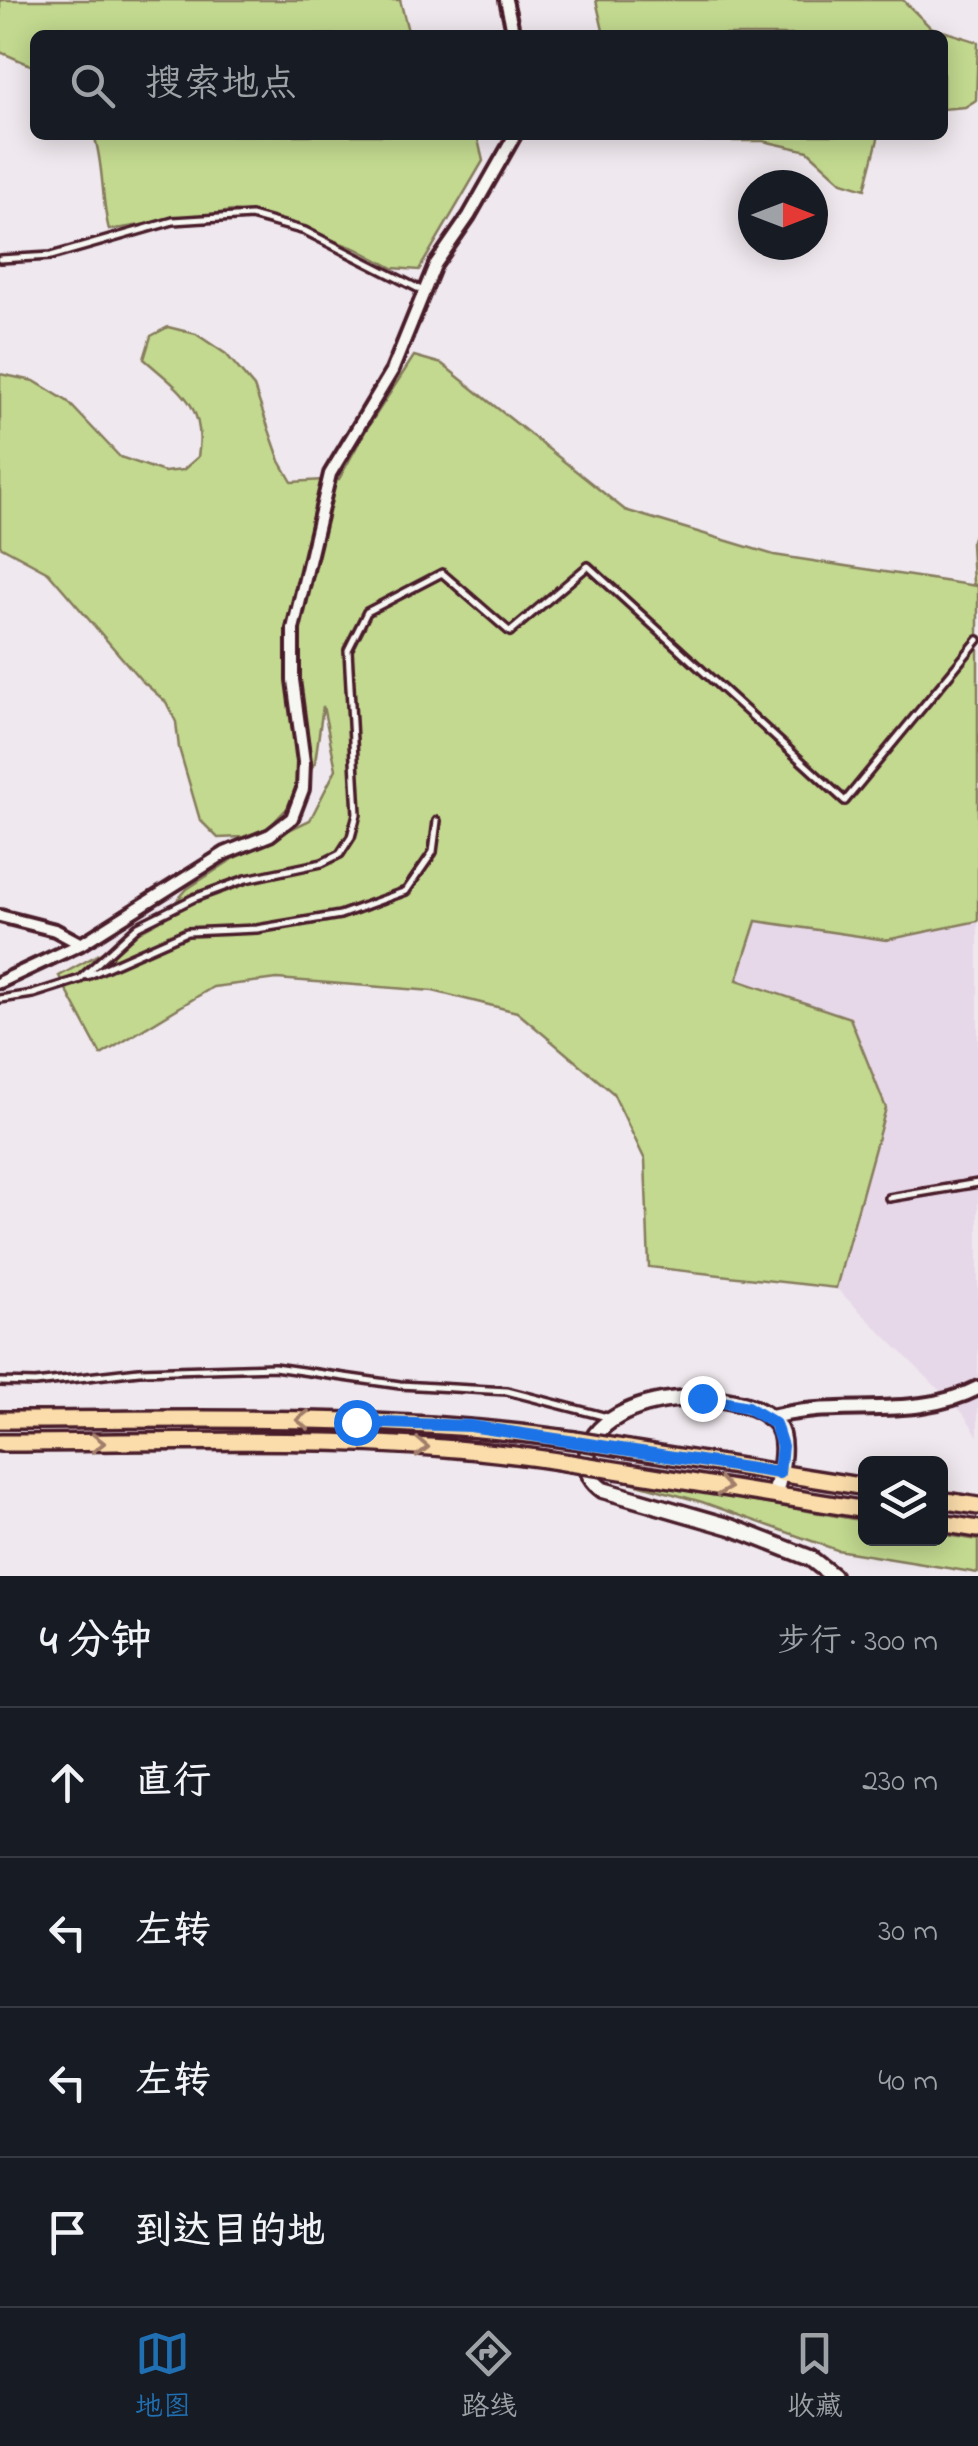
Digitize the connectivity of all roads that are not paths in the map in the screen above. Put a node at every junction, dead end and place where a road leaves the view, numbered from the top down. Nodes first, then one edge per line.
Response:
1 (506, 0) edge
2 (513, 30) edge
3 (512, 140) edge
4 (0, 259) edge
5 (426, 292) junction
6 (978, 640) edge
7 (437, 821) dead end
8 (0, 916) edge
9 (81, 944) junction
10 (80, 979) junction
11 (0, 982) edge
12 (0, 999) edge
13 (978, 1183) edge
14 (889, 1198) dead end
15 (0, 1382) edge
16 (978, 1388) edge
17 (611, 1418) junction
18 (768, 1418) junction
19 (0, 1420) edge
20 (0, 1443) edge
21 (779, 1473) junction
22 (858, 1486) edge
23 (775, 1496) junction
24 (948, 1501) edge
25 (978, 1506) edge
26 (858, 1509) edge
27 (948, 1523) edge
28 (978, 1529) edge
29 (833, 1576) edge

1 - 2 street
3 - 5 street
4 - 5 lane
5 - 9 street
6 - 10 lane
7 - 10 lane
8 - 9 street
9 - 11 street
10 - 12 lane
13 - 14 lane
15 - 17 lane
16 - 18 street
17 - 18 main road
17 - 29 main road
18 - 21 main road
21 -> 19 main road, bridge
20 -> 23 main road, bridge
21 - 22 main road
21 - 23 main road
23 - 26 main road
24 - 25 main road
27 - 28 main road

